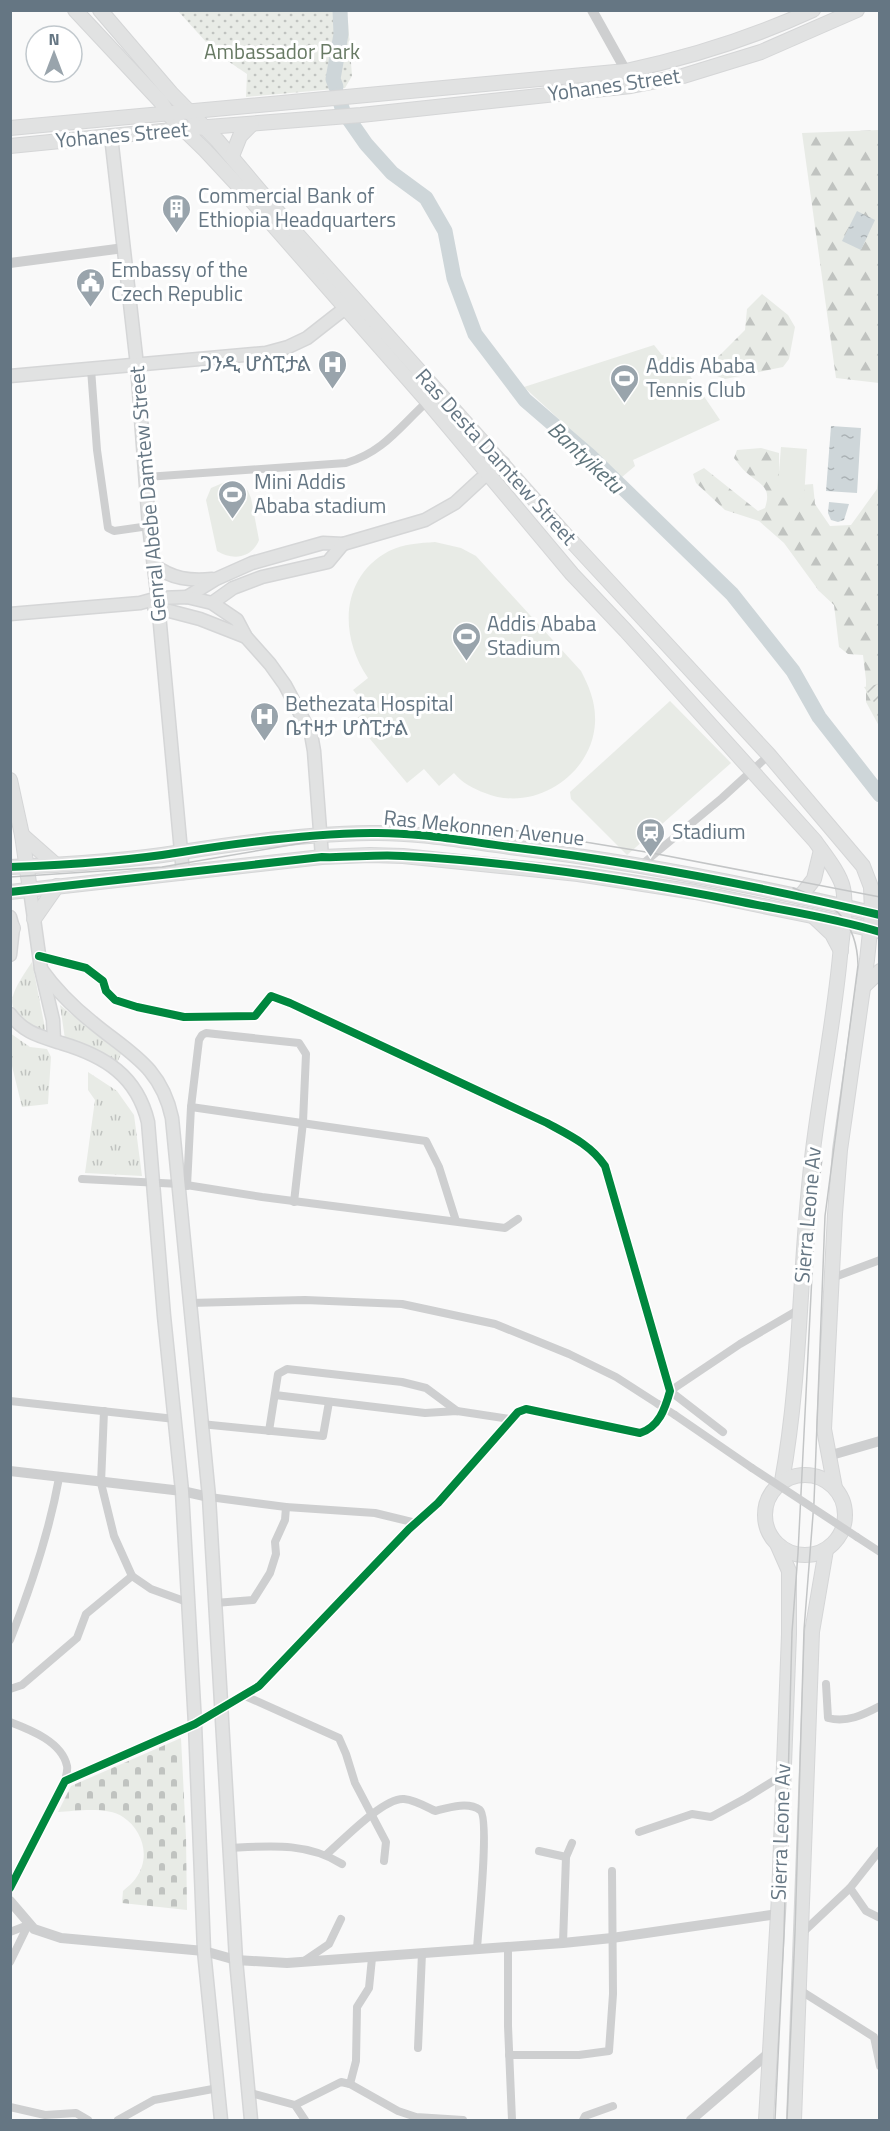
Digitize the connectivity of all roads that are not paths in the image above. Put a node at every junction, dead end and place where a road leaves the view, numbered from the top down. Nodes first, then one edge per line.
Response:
1 (75, 10) edge
2 (592, 10) edge
3 (813, 10) edge
4 (858, 10) edge
5 (106, 12) edge
6 (770, 30) junction
7 (777, 46) junction
8 (626, 71) junction
9 (141, 82) junction
10 (631, 86) junction
11 (345, 97) junction
12 (191, 112) junction
13 (169, 115) junction
14 (350, 116) junction
15 (126, 119) junction
16 (252, 124) junction
17 (10, 128) edge
18 (207, 128) junction
19 (182, 129) junction
20 (111, 136) junction
21 (10, 146) edge
22 (232, 156) junction
23 (124, 248) junction
24 (10, 263) edge
25 (351, 303) junction
26 (137, 365) junction
27 (91, 369) junction
28 (10, 376) edge
29 (434, 397) junction
30 (503, 463) junction
31 (489, 473) junction
32 (146, 477) junction
33 (149, 526) junction
34 (343, 544) junction
35 (154, 565) junction
36 (216, 579) junction
37 (188, 597) junction
38 (158, 603) junction
39 (212, 603) junction
40 (10, 614) edge
41 (246, 637) junction
42 (769, 754) junction
43 (752, 770) junction
44 (10, 780) edge
45 (22, 835) junction
46 (320, 837) junction
47 (821, 850) junction
48 (181, 852) junction
49 (322, 857) junction
50 (56, 865) junction
51 (640, 866) junction
52 (863, 866) junction
53 (10, 867) edge
54 (26, 867) junction
55 (183, 873) junction
56 (879, 880) edge
57 (57, 886) junction
58 (30, 890) junction
59 (10, 892) edge
60 (800, 897) junction
61 (843, 906) junction
62 (876, 914) edge
63 (812, 916) junction
64 (34, 919) junction
65 (11, 923) edge
66 (843, 924) junction
67 (875, 931) edge
68 (841, 951) junction
69 (10, 955) edge
70 (39, 956) junction
71 (41, 969) junction
72 (879, 971) edge
73 (863, 987) junction
74 (10, 1014) edge
75 (54, 1040) junction
76 (191, 1107) junction
77 (303, 1122) junction
78 (82, 1179) dead end
79 (154, 1181) junction
80 (183, 1185) junction
81 (294, 1202) junction
82 (518, 1219) dead end
83 (456, 1221) junction
84 (879, 1260) edge
85 (832, 1278) junction
86 (190, 1303) junction
87 (800, 1309) junction
88 (670, 1391) junction
89 (275, 1395) junction
90 (10, 1401) edge
91 (329, 1402) junction
92 (104, 1411) junction
93 (457, 1411) junction
94 (176, 1419) junction
95 (510, 1419) junction
96 (201, 1424) junction
97 (269, 1431) junction
98 (723, 1432) dead end
99 (879, 1441) edge
100 (828, 1456) junction
101 (10, 1471) edge
102 (59, 1478) junction
103 (782, 1481) junction
104 (101, 1483) junction
105 (835, 1488) junction
106 (182, 1491) junction
107 (208, 1497) junction
108 (286, 1507) junction
109 (416, 1523) junction
110 (778, 1546) junction
111 (826, 1550) junction
112 (879, 1552) edge
113 (132, 1576) junction
114 (187, 1602) junction
115 (215, 1603) junction
116 (10, 1640) edge
117 (826, 1684) dead end
118 (10, 1689) edge
119 (243, 1695) junction
120 (879, 1706) edge
121 (221, 1708) junction
122 (10, 1722) edge
123 (195, 1724) junction
124 (783, 1775) junction
125 (66, 1780) junction
126 (372, 1814) junction
127 (639, 1832) dead end
128 (572, 1843) dead end
129 (230, 1848) junction
130 (879, 1850) edge
131 (539, 1851) dead end
132 (327, 1854) junction
133 (566, 1857) junction
134 (384, 1861) dead end
135 (342, 1864) dead end
136 (612, 1871) dead end
137 (10, 1888) edge
138 (850, 1888) junction
139 (10, 1902) edge
140 (778, 1914) junction
141 (879, 1918) edge
142 (341, 1919) dead end
143 (28, 1925) junction
144 (10, 1932) edge
145 (800, 1935) junction
146 (612, 1938) junction
147 (563, 1943) junction
148 (508, 1947) junction
149 (477, 1948) junction
150 (204, 1951) junction
151 (422, 1953) junction
152 (372, 1958) junction
153 (236, 1960) junction
154 (10, 1962) edge
155 (301, 1963) junction
156 (798, 1989) junction
157 (877, 2038) edge
158 (418, 2048) dead end
159 (770, 2052) junction
160 (509, 2055) junction
161 (879, 2066) edge
162 (350, 2084) junction
163 (218, 2088) junction
164 (247, 2092) junction
165 (295, 2105) junction
166 (613, 2106) dead end
167 (10, 2107) edge
168 (416, 2119) edge
169 (88, 2121) edge
170 (118, 2121) edge
171 (221, 2121) edge
172 (251, 2121) edge
173 (305, 2121) edge
174 (463, 2121) edge
175 (512, 2121) edge
176 (583, 2121) edge
177 (691, 2121) edge
178 (766, 2121) edge
179 (794, 2121) edge

1 - 9 main road, Ras Desta Damtew Street
2 - 8 street
3 - 6 main road, Yohanes Street
4 - 7 main road, Yohanes Street
5 - 12 main road, Ras Desta Damtew Street
6 - 7 main road
6 - 8 main road, Yohanes Street
7 - 10 main road, Yohanes Street
8 - 10 street
8 - 11 main road, Yohanes Street
9 - 13 main road, Ras Desta Damtew Street
9 - 15 main road
10 - 14 main road, Yohanes Street
11 - 12 main road, Yohanes Street
11 - 14 main road
12 - 13 main road, Yohanes Street
12 - 18 main road, Ras Desta Damtew Street
13 - 15 main road, Yohanes Street
13 - 19 main road, Ras Desta Damtew Street
14 - 16 main road, Yohanes Street
15 - 17 main road, Yohanes Street
16 - 18 main road, Yohanes Street
16 - 22 main road
18 - 19 main road, Yohanes Street
18 - 22 main road, Ras Desta Damtew Street
19 - 20 main road, Yohanes Street
19 - 25 main road, Ras Desta Damtew Street
20 - 21 main road, Yohanes Street
20 - 23 main road, Genral Abebe Damtew Street
22 - 25 main road, Ras Desta Damtew Street
23 - 24 street
23 - 26 main road, Genral Abebe Damtew Street
25 - 26 main road
25 - 29 main road, Ras Desta Damtew Street
26 - 27 main road
26 - 32 main road, Genral Abebe Damtew Street
27 - 28 main road
27 - 33 street
29 - 30 main road, Ras Desta Damtew Street
29 - 31 main road, Ras Desta Damtew Street
29 - 32 street
30 - 31 main road
30 - 42 main road, Ras Desta Damtew Street
31 - 34 main road
31 - 43 main road, Ras Desta Damtew Street
32 - 33 main road, Genral Abebe Damtew Street
33 - 35 main road, Genral Abebe Damtew Street
34 - 36 main road
34 - 39 main road
35 - 36 main road
35 - 38 main road, Genral Abebe Damtew Street
36 - 37 main road
37 - 38 main road
37 - 39 main road
38 - 40 main road
38 - 41 main road
38 - 48 main road, Genral Abebe Damtew Street
39 - 41 main road
41 - 46 main road
42 - 43 street
42 - 52 main road, Ras Desta Damtew Street
43 - 47 main road, Ras Desta Damtew Street
43 - 51 street
44 - 45 main road
45 - 50 main road
45 - 54 main road
46 - 48 main road, Ras Mekonnen Avenue
46 - 49 main road
46 - 51 main road, Ras Mekonnen Avenue
47 - 60 main road
47 - 61 main road, Ras Desta Damtew Street
48 - 50 main road, Ras Mekonnen Avenue
48 - 55 main road, Genral Abebe Damtew Street
49 - 55 main road, Ras Mekonnen Avenue
49 - 63 main road, Ras Mekonnen Avenue
50 - 54 main road, Ras Mekonnen Avenue
51 - 60 main road, Ras Mekonnen Avenue
52 - 56 main road
52 - 62 main road, Ras Desta Damtew Street
53 - 54 main road, Ras Mekonnen Avenue
54 - 58 main road
55 - 57 main road, Ras Mekonnen Avenue
57 - 58 main road, Ras Mekonnen Avenue
57 - 64 main road
58 - 59 main road, Ras Mekonnen Avenue
58 - 64 main road
60 - 61 main road, Ras Mekonnen Avenue
61 - 62 main road, Ras Mekonnen Avenue
61 - 66 main road, Ras Desta Damtew Street
62 - 67 main road, Ras Desta Damtew Street
63 - 66 main road, Ras Mekonnen Avenue
63 - 68 main road
64 - 70 main road
65 - 69 main road
66 - 67 main road, Ras Mekonnen Avenue
66 - 68 main road, Sierra Leone Av
67 - 73 main road, Ras Desta Damtew Street
68 - 87 main road, Sierra Leone Av
70 - 71 main road
70 - 88 street
71 - 75 main road
71 - 80 main road
72 - 73 main road
73 - 85 main road, Ras Desta Damtew Street
74 - 75 main road
75 - 79 main road
76 - 77 street
76 - 77 street
76 - 80 street
77 - 81 street
77 - 83 street
78 - 79 street
79 - 80 street
79 - 94 main road
80 - 81 street
80 - 86 main road
81 - 83 street
82 - 83 street
84 - 85 street
85 - 100 main road, Ras Desta Damtew Street
86 - 96 main road
86 - 112 street, bridge
87 - 88 street
87 - 103 main road, Sierra Leone Av
88 - 95 street
88 - 98 street
89 - 91 street
89 - 93 street
89 - 97 street
90 - 92 street
91 - 93 street
91 - 97 street
92 - 94 street
92 - 104 street
93 - 95 street
94 - 106 main road
95 - 109 street
96 - 97 street
96 - 107 main road
99 - 100 street
100 - 105 main road, Ras Desta Damtew Street
101 - 102 street
102 - 104 street
102 - 116 street
103 - 105 main road
103 - 110 main road
104 - 106 street
104 - 113 street
105 - 111 main road
106 - 107 street
106 - 114 main road
107 - 108 street
107 - 115 main road
108 - 109 street
108 - 115 street
109 - 119 street
110 - 111 main road
110 - 124 main road, Sierra Leone Av
111 - 145 main road, Sierra Leone Av
113 - 114 street
113 - 118 street
114 - 123 main road
115 - 121 main road
117 - 120 street
119 - 121 street
119 - 126 street
121 - 123 street
121 - 129 main road
122 - 125 street
123 - 125 street
123 - 150 main road
124 - 127 street
124 - 140 main road, Sierra Leone Av
125 - 137 street
126 - 132 street
126 - 134 street
126 - 149 street
128 - 133 street
129 - 132 street
129 - 153 main road
130 - 138 street
131 - 133 street
132 - 135 street
133 - 147 street
136 - 146 street
138 - 141 street
138 - 145 street
139 - 143 street
140 - 146 street
140 - 159 main road, Sierra Leone Av
142 - 155 street
143 - 144 street
143 - 150 street
143 - 154 street
145 - 156 main road, Sierra Leone Av
146 - 147 street
146 - 160 street
147 - 148 street
148 - 149 street
148 - 160 street
149 - 151 street
150 - 153 street
150 - 163 main road
151 - 152 street
151 - 158 street
152 - 155 street
152 - 162 street
153 - 155 street
153 - 164 main road
156 - 157 street
156 - 179 main road, Sierra Leone Av
157 - 161 street
159 - 177 street
159 - 178 main road, Sierra Leone Av
160 - 175 street
162 - 165 street
162 - 168 street
163 - 170 street
163 - 171 main road
164 - 165 street
164 - 172 main road
165 - 173 street
166 - 176 street
167 - 169 street
168 - 174 street

